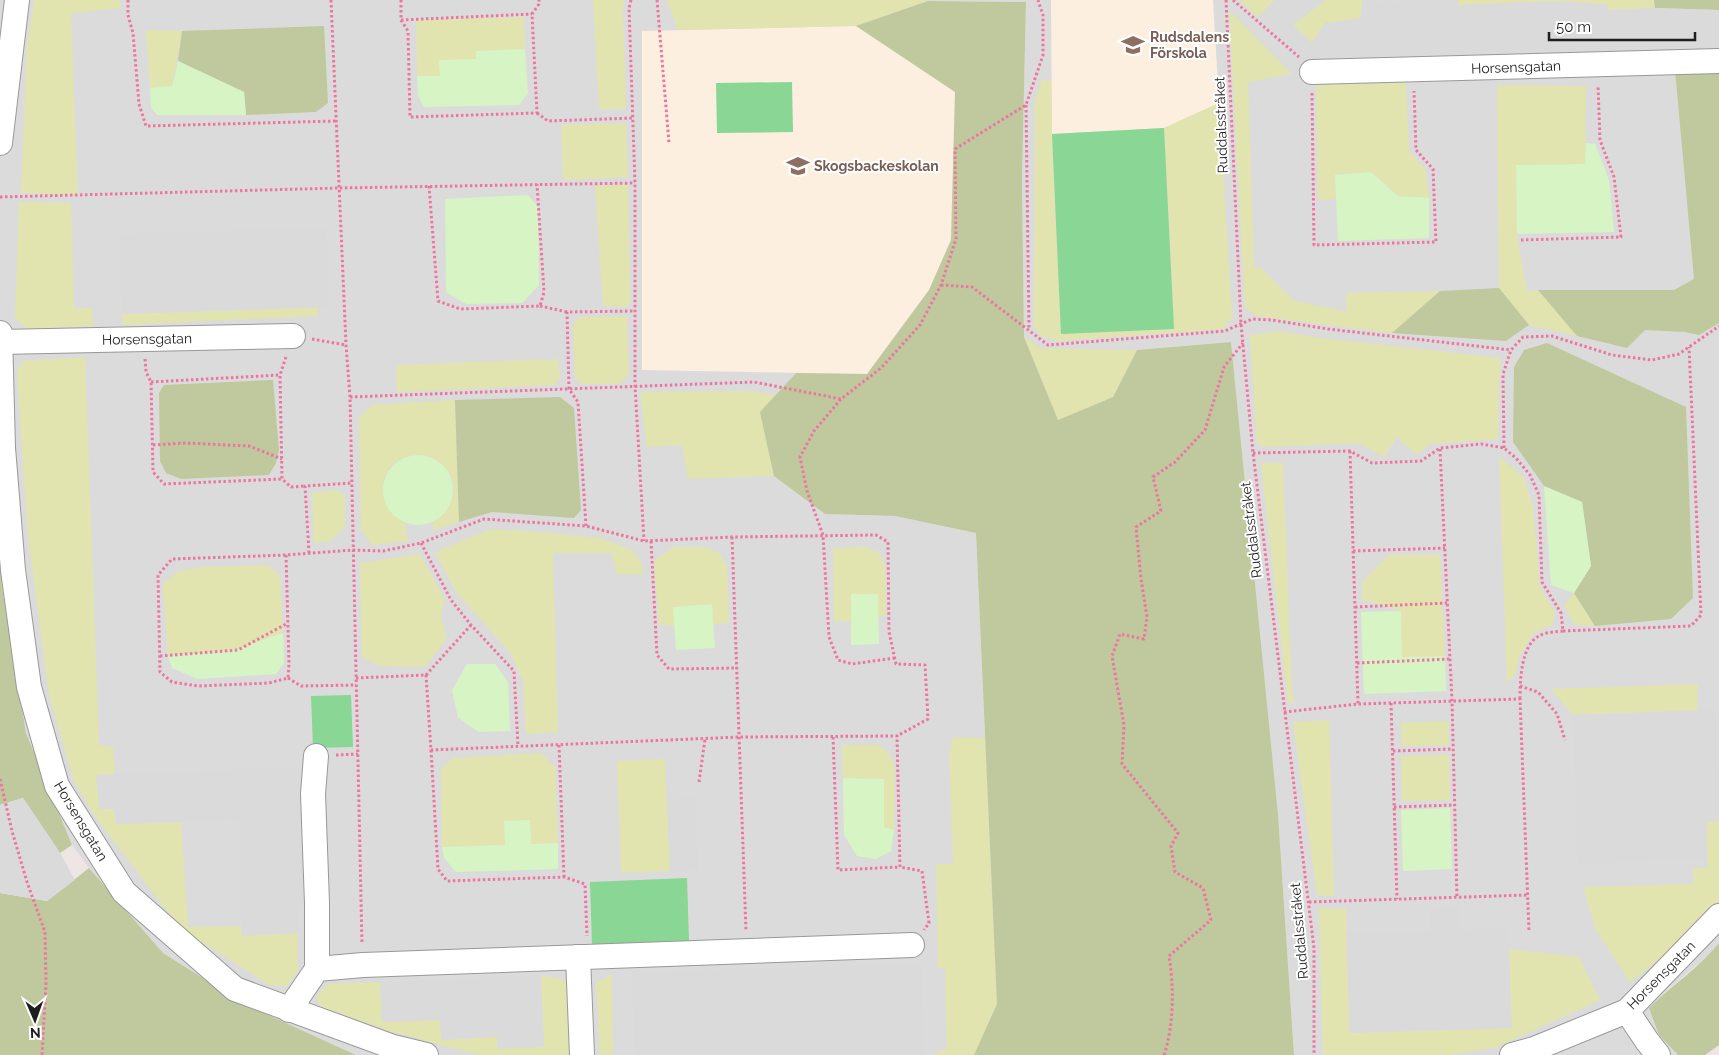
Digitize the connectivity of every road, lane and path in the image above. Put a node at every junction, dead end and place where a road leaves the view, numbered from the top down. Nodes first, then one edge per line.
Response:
1 (17, 0) edge
2 (128, 0) edge
3 (331, 0) edge
4 (400, 0) edge
5 (539, 0) edge
6 (631, 0) edge
7 (657, 0) edge
8 (1038, 0) edge
9 (1226, 0) edge
10 (1233, 0) edge
11 (532, 14) junction
12 (401, 20) junction
13 (1719, 61) edge
14 (1597, 65) junction
15 (1413, 70) junction
16 (1312, 72) junction
17 (1026, 105) junction
18 (537, 113) junction
19 (633, 118) junction
20 (336, 121) junction
21 (0, 143) edge
22 (669, 143) dead end
23 (635, 183) junction
24 (537, 184) junction
25 (429, 186) junction
26 (339, 188) junction
27 (0, 197) edge
28 (1521, 240) dead end
29 (941, 284) junction
30 (540, 306) junction
31 (635, 311) junction
32 (567, 312) junction
33 (1241, 324) junction
34 (1719, 326) edge
35 (1029, 331) junction
36 (0, 333) edge
37 (293, 336) junction
38 (144, 338) junction
39 (0, 342) edge
40 (1243, 343) junction
41 (346, 345) junction
42 (1689, 347) junction
43 (1510, 350) junction
44 (280, 375) junction
45 (151, 382) junction
46 (635, 386) junction
47 (569, 389) junction
48 (350, 397) junction
49 (841, 399) junction
50 (153, 445) junction
51 (1440, 448) junction
52 (1504, 448) junction
53 (1350, 451) junction
54 (1253, 453) junction
55 (282, 459) junction
56 (282, 479) junction
57 (352, 483) junction
58 (305, 486) junction
59 (586, 526) junction
60 (823, 535) junction
61 (732, 537) junction
62 (644, 541) junction
63 (651, 541) junction
64 (421, 543) junction
65 (1445, 548) junction
66 (353, 550) junction
67 (1353, 550) junction
68 (309, 553) junction
69 (286, 555) junction
70 (1447, 604) junction
71 (1355, 607) junction
72 (288, 623) junction
73 (471, 625) junction
74 (1563, 631) junction
75 (160, 656) junction
76 (895, 658) junction
77 (1450, 659) junction
78 (1356, 663) junction
79 (737, 668) junction
80 (426, 675) junction
81 (288, 678) junction
82 (356, 678) junction
83 (356, 685) junction
84 (1520, 686) junction
85 (1520, 699) junction
86 (1452, 701) junction
87 (1391, 703) junction
88 (1358, 704) junction
89 (1284, 712) junction
90 (897, 736) junction
91 (740, 737) junction
92 (833, 737) junction
93 (704, 738) junction
94 (1565, 740) dead end
95 (559, 745) junction
96 (518, 746) junction
97 (1453, 749) junction
98 (431, 750) junction
99 (1393, 751) junction
100 (316, 756) dead end
101 (0, 779) edge
102 (699, 782) dead end
103 (1454, 805) junction
104 (1394, 807) junction
105 (900, 867) junction
106 (564, 877) junction
107 (1528, 896) junction
108 (1456, 898) junction
109 (1398, 899) junction
110 (1309, 902) junction
111 (1719, 916) edge
112 (1529, 931) dead end
113 (912, 945) joint
114 (747, 951) junction
115 (583, 957) junction
116 (363, 965) junction
117 (317, 970) junction
118 (289, 1010) junction
119 (1628, 1011) junction
120 (42, 1055) edge
121 (426, 1055) edge
122 (582, 1055) edge
123 (1164, 1055) edge
124 (1314, 1055) edge
125 (1512, 1055) edge
126 (1658, 1055) edge

1 - 21 street
2 - 20 path
3 - 20 path
4 - 12 path
5 - 11 path
6 - 19 path
7 - 22 path
8 - 17 path
9 - 33 path, Ruddalsstråket
10 - 16 path
11 - 12 path
11 - 18 path
12 - 18 path
13 - 14 street, Horsensgatan
14 - 15 street, Horsensgatan
14 - 28 path
15 - 16 street, Horsensgatan
15 - 16 path
17 - 29 path
17 - 35 path
18 - 19 path
19 - 23 path
20 - 26 path
23 - 24 path
23 - 31 path
24 - 25 path
24 - 30 path
25 - 26 path
25 - 30 path
26 - 27 path
26 - 41 path
29 - 35 path
29 - 49 path
30 - 32 path
31 - 32 path
31 - 46 path
32 - 47 path
33 - 35 path
33 - 40 path, Ruddalsstråket
33 - 43 path
34 - 42 path
36 - 39 street, Horsensgatan
37 - 38 street, Horsensgatan
37 - 41 path
37 - 44 path
38 - 39 street, Horsensgatan
38 - 45 path
39 - 118 street, Horsensgatan
40 - 54 path, Ruddalsstråket
40 - 123 path
41 - 48 path
42 - 43 path
42 - 74 path
43 - 52 path
44 - 45 path
44 - 55 path
45 - 50 path
46 - 47 path
46 - 49 path
46 - 62 path
47 - 48 path
47 - 59 path
48 - 57 path
49 - 60 path
50 - 55 path
50 - 56 path
51 - 52 path
51 - 53 path
51 - 65 path
52 - 74 path
53 - 54 path
53 - 67 path
54 - 89 path, Ruddalsstråket
55 - 56 path
56 - 58 path
57 - 58 path
57 - 66 path
58 - 68 path
59 - 62 path
59 - 64 path
60 - 61 path
60 - 76 path
60 - 76 path
61 - 63 path
61 - 79 path
62 - 63 path
63 - 79 path
64 - 66 path
64 - 73 path
65 - 67 path
65 - 70 path
66 - 68 path
66 - 82 path
67 - 71 path
68 - 69 path
69 - 72 path
69 - 75 path
70 - 71 path
70 - 77 path
71 - 78 path
72 - 75 path
72 - 81 path
73 - 80 path
73 - 96 path
74 - 84 path
75 - 81 path
76 - 90 path
77 - 78 path
77 - 86 path
78 - 88 path
79 - 91 path
80 - 82 path
80 - 98 path
81 - 83 path
82 - 83 path
83 - 116 path
84 - 85 path
84 - 94 path
85 - 86 path
85 - 107 path
86 - 87 path
86 - 97 path
87 - 88 path
87 - 99 path
88 - 89 path
89 - 110 path, Ruddalsstråket
90 - 92 path
90 - 105 path
91 - 92 path
91 - 93 path
91 - 114 path
92 - 105 path
93 - 95 path
93 - 102 path
95 - 96 path
95 - 106 path
96 - 98 path
97 - 99 path
97 - 103 path
98 - 106 path
99 - 104 path
100 - 117 street
101 - 120 path
103 - 104 path
103 - 108 path
104 - 109 path
105 - 113 path
106 - 115 path
107 - 108 path
107 - 112 path
108 - 109 path
109 - 110 path
110 - 124 path, Ruddalsstråket
111 - 119 street, Horsensgatan
113 - 114 street
114 - 115 street
115 - 116 street
115 - 122 street
116 - 117 street
117 - 118 street
118 - 121 street, Horsensgatan
119 - 125 street, Horsensgatan
119 - 126 street

